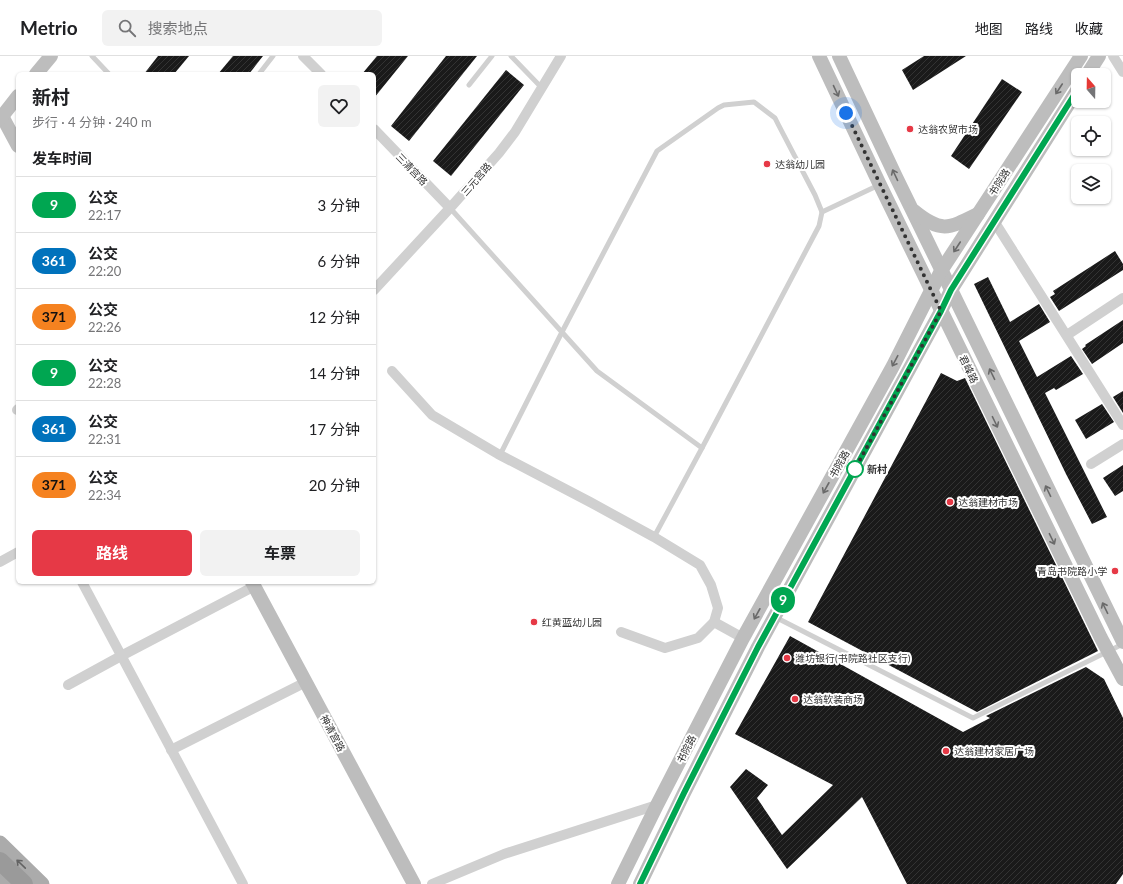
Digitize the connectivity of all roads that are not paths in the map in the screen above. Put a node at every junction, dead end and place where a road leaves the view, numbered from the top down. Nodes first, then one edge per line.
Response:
1 (51, 56) edge
2 (92, 56) edge
3 (273, 56) edge
4 (303, 56) edge
5 (492, 56) edge
6 (511, 56) edge
7 (561, 56) edge
8 (819, 56) edge
9 (839, 56) edge
10 (1081, 56) edge
11 (1099, 56) edge
12 (1114, 56) edge
13 (1091, 68) edge
14 (38, 72) edge
15 (108, 72) edge
16 (260, 72) edge
17 (319, 72) edge
18 (1123, 72) edge
19 (469, 85) dead end
20 (541, 87) junction
21 (16, 98) edge
22 (1071, 100) edge
23 (1, 117) edge
24 (376, 131) edge
25 (16, 143) edge
26 (880, 185) junction
27 (450, 208) junction
28 (912, 210) junction
29 (822, 212) junction
30 (978, 214) junction
31 (994, 220) junction
32 (941, 271) junction
33 (376, 288) edge
34 (951, 290) junction
35 (932, 291) junction
36 (1123, 298) edge
37 (941, 311) junction
38 (562, 332) junction
39 (1067, 335) junction
40 (392, 371) dead end
41 (1123, 425) edge
42 (1123, 444) edge
43 (702, 448) junction
44 (500, 456) junction
45 (1092, 464) dead end
46 (654, 537) junction
47 (16, 553) edge
48 (0, 562) edge
49 (83, 584) edge
50 (254, 584) edge
51 (774, 617) junction
52 (714, 622) junction
53 (621, 632) dead end
54 (743, 638) junction
55 (1123, 643) edge
56 (1108, 652) junction
57 (121, 656) junction
58 (1123, 679) edge
59 (306, 682) junction
60 (68, 685) dead end
61 (171, 750) junction
62 (657, 805) junction
63 (0, 844) edge
64 (0, 861) edge
65 (0, 876) edge
66 (8, 884) edge
67 (24, 884) edge
68 (42, 884) edge
69 (243, 884) edge
70 (414, 884) edge
71 (432, 884) edge
72 (618, 884) edge
73 (640, 884) edge

1 - 14 main road
2 - 15 lane
3 - 16 lane
4 - 17 street
5 - 19 lane
6 - 20 lane
7 - 20 street, 三元宫路
8 -> 26 main road, 君峰路
28 -> 9 main road, 君峰路
10 -> 30 main road, 书院路
11 - 13 main road
12 - 18 street
20 - 27 street, 三元宫路
21 - 23 main road
22 - 31 main road, 书院路
23 - 25 main road
24 - 27 street, 三清宫路
26 - 29 lane
26 - 35 main road, 君峰路
27 - 33 street, 三元宫路
27 - 38 lane
28 - 30 main road
28 - 32 main road, 君峰路
29 - 38 lane
29 - 43 lane
30 -> 32 main road, 书院路
31 - 34 main road, 书院路
31 - 39 street
32 - 34 main road, 君峰路
32 - 35 main road, 书院路
34 - 37 main road, 书院路
55 -> 34 main road, 君峰路
35 - 37 main road, 君峰路
35 -> 54 main road, 书院路
36 - 39 street
37 - 51 main road, 书院路
37 -> 56 main road, 君峰路
38 - 43 lane
38 - 44 lane
39 - 41 street
40 - 44 street
42 - 45 street
43 - 46 lane
44 - 46 street
46 - 52 street
47 - 48 street
49 - 57 street
50 - 57 street
50 - 59 main road, 神清宫路
51 - 56 lane
51 - 73 main road, 书院路
52 - 53 street
52 - 54 street
54 - 62 main road, 书院路
55 - 56 lane
56 - 58 main road, 君峰路
57 - 60 street
57 - 61 street
59 - 61 street
59 - 70 main road, 神清宫路
61 - 69 street
62 - 71 street
62 - 72 main road, 书院路
68 -> 63 main road
64 - 67 highway
65 - 66 main road

